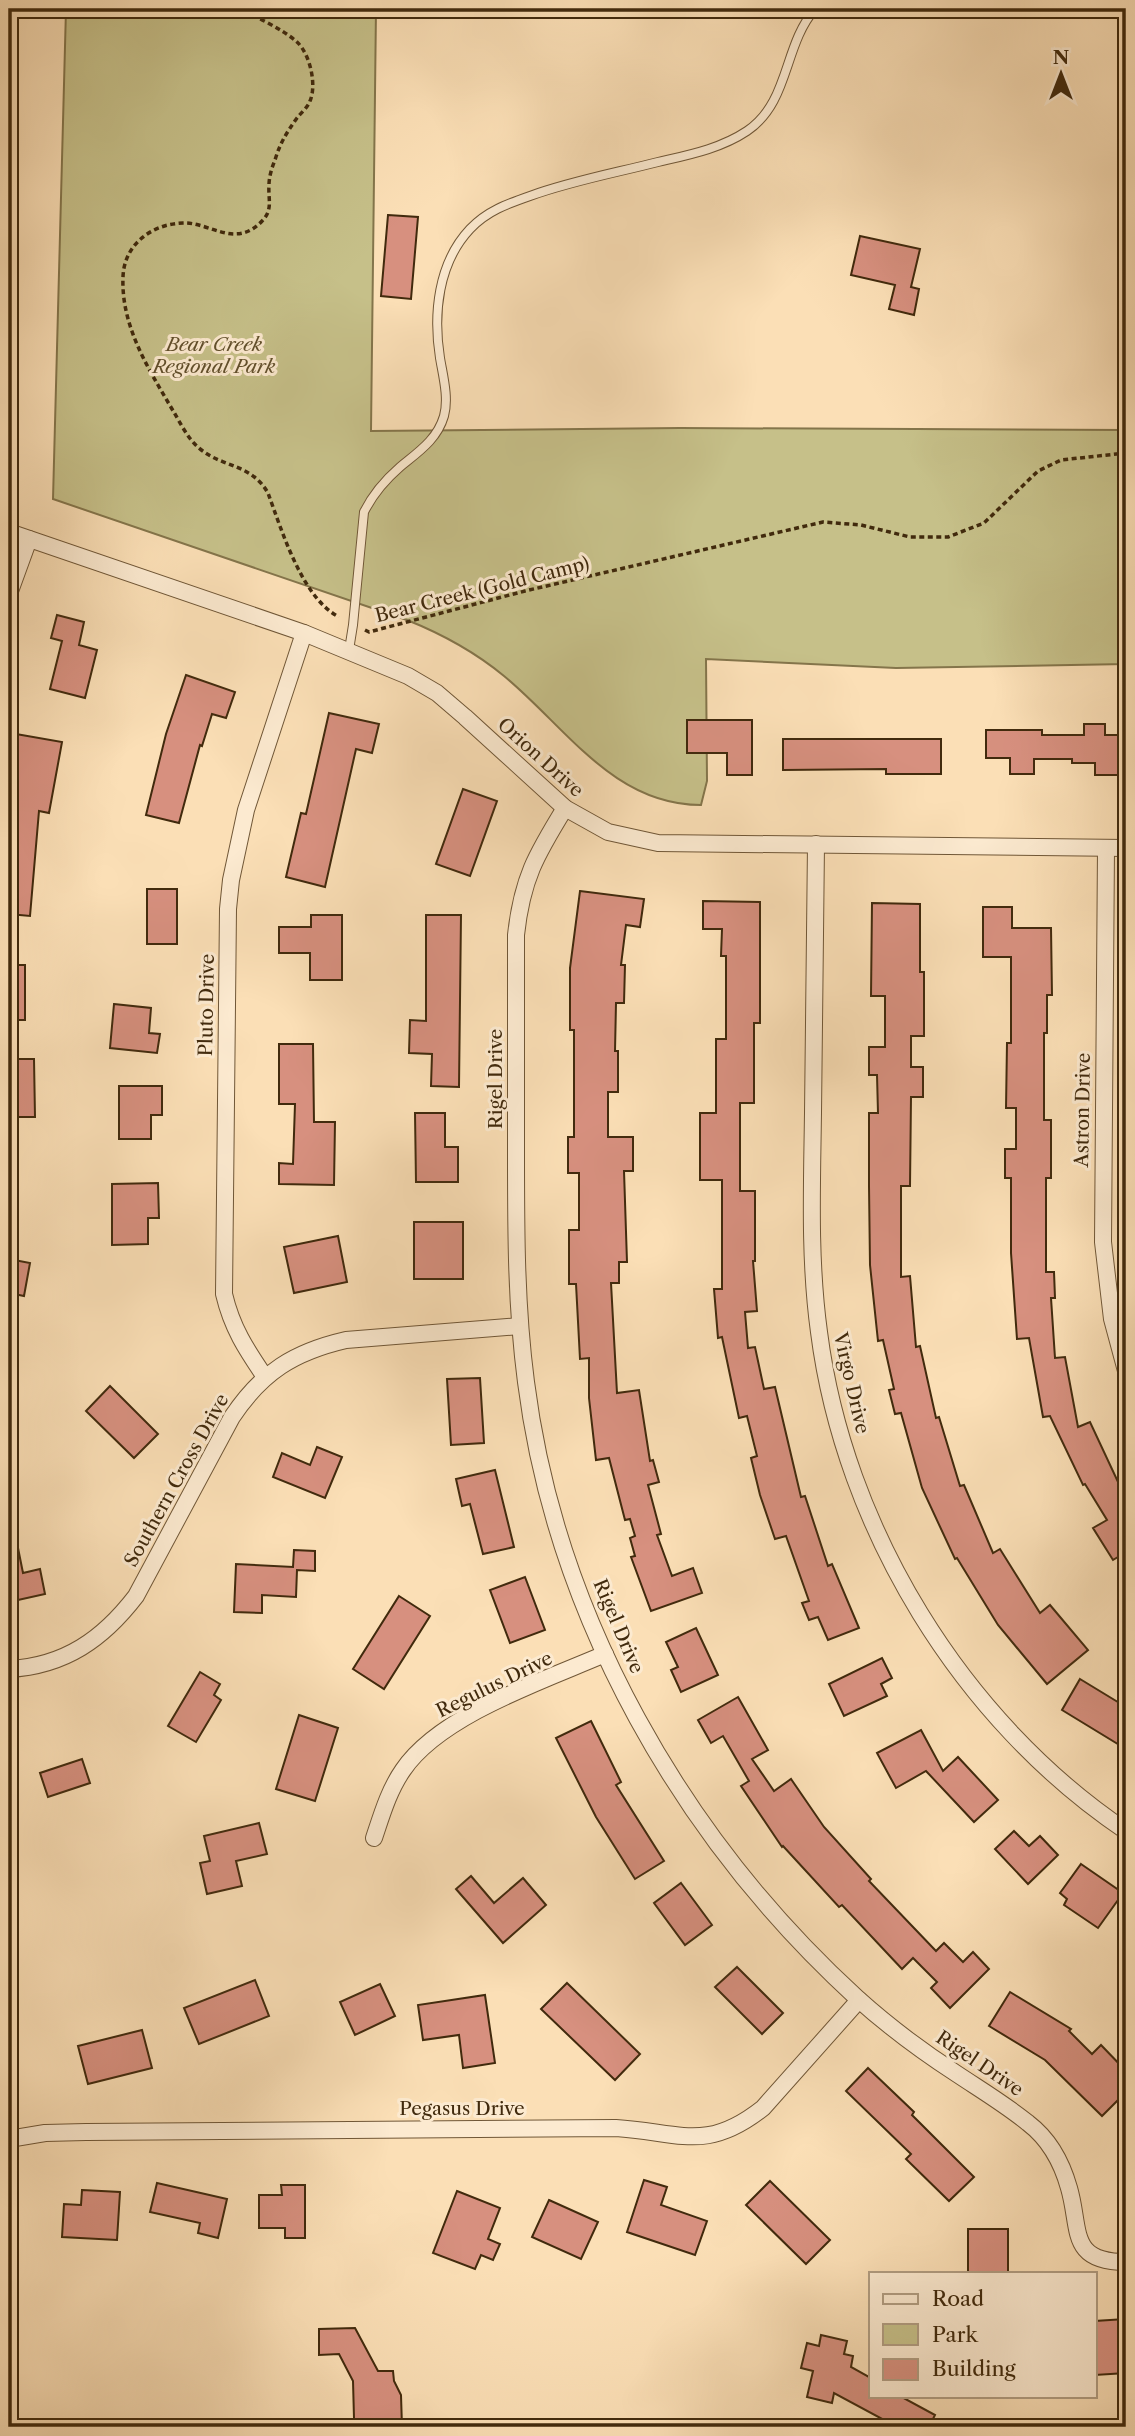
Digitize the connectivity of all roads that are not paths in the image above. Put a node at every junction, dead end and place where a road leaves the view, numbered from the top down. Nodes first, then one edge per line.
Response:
1 (815, 9) edge
2 (9, 532) edge
3 (29, 539) junction
4 (9, 594) edge
5 (304, 633) junction
6 (349, 650) junction
7 (565, 808) junction
8 (816, 844) junction
9 (1106, 848) junction
10 (1126, 848) edge
11 (520, 1326) junction
12 (1126, 1371) edge
13 (265, 1377) junction
14 (605, 1654) junction
15 (9, 1669) edge
16 (1126, 1831) edge
17 (374, 1838) dead end
18 (859, 2000) junction
19 (9, 2138) edge
20 (1126, 2262) edge

1 - 6 lane
2 - 3 street, Orion Drive
3 - 4 street
3 - 5 street, Orion Drive
5 - 6 street, Orion Drive
5 - 13 street, Pluto Drive
6 - 7 street, Orion Drive
7 - 8 street, Orion Drive
7 - 11 street, Rigel Drive
8 - 9 street, Orion Drive
8 - 16 street, Virgo Drive
9 - 10 street, Orion Drive
9 - 12 street, Astron Drive
11 - 13 street, Southern Cross Drive
11 - 14 street, Rigel Drive
13 - 15 street, Southern Cross Drive
14 - 17 street, Regulus Drive
14 - 18 street, Rigel Drive
18 - 19 street, Pegasus Drive
18 - 20 street, Rigel Drive

